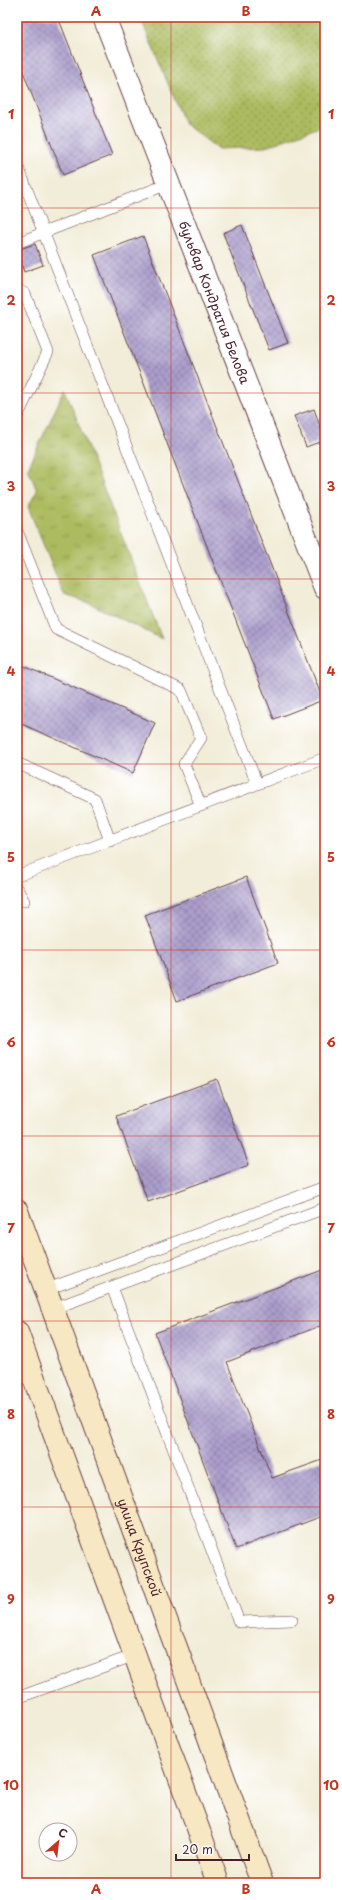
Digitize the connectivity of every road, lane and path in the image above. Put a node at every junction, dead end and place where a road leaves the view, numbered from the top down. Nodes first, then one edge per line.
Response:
1 (104, 17) edge
2 (17, 164) edge
3 (168, 184) junction
4 (43, 232) junction
5 (17, 243) edge
6 (17, 289) edge
7 (17, 417) edge
8 (17, 531) edge
9 (325, 588) edge
10 (325, 758) edge
11 (17, 763) edge
12 (257, 784) junction
13 (202, 806) junction
14 (110, 841) junction
15 (17, 876) edge
16 (17, 889) edge
17 (24, 901) dead end
18 (325, 1187) edge
19 (325, 1208) edge
20 (17, 1211) edge
21 (112, 1287) junction
22 (48, 1300) junction
23 (17, 1332) edge
24 (292, 1620) dead end
25 (135, 1655) junction
26 (17, 1698) edge
27 (218, 1883) edge
28 (262, 1883) edge

1 - 3 street, бульвар Кондратия Белова
2 - 4 lane
3 - 4 lane
3 - 9 street, бульвар Кондратия Белова
4 - 5 lane
4 - 12 lane
6 - 7 lane
8 - 13 lane
10 - 12 lane
11 - 14 lane
12 - 13 lane
13 - 14 lane
14 - 15 lane
16 - 17 lane
18 - 22 lane
19 - 21 lane
20 - 22 main road, улица Крупской
21 - 22 lane
21 - 24 lane
22 - 28 main road, улица Крупской
23 - 25 main road
25 - 26 lane
25 - 27 main road

